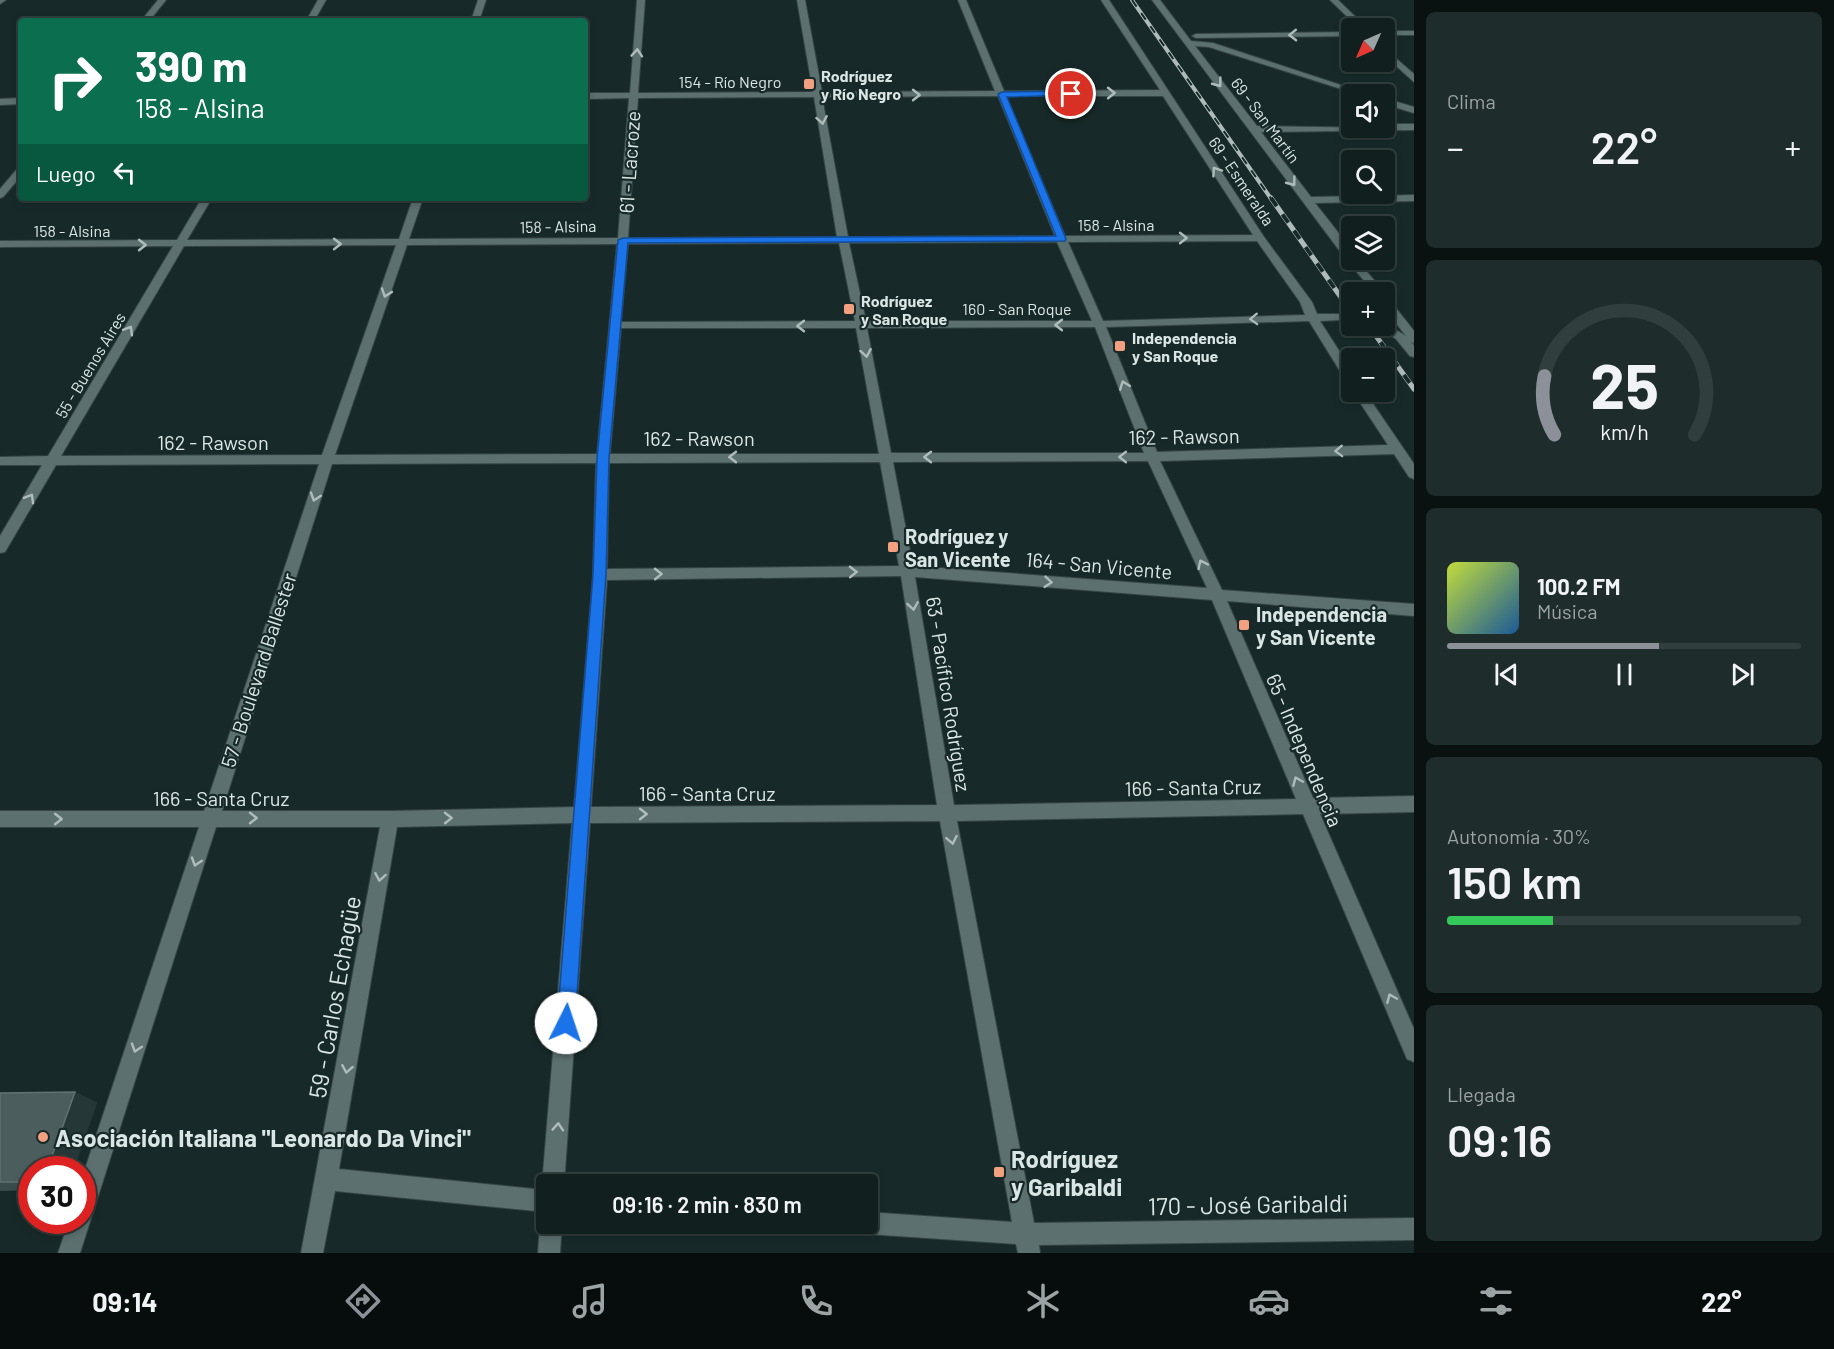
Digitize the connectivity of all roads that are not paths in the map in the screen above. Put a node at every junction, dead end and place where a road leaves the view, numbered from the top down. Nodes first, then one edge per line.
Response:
1 (162, 0) edge
2 (322, 0) edge
3 (482, 0) edge
4 (641, 0) edge
5 (801, 0) edge
6 (962, 0) edge
7 (1105, 0) edge
8 (1156, 0) edge
9 (1334, 0) edge
10 (147, 18) edge
11 (312, 18) edge
12 (476, 18) edge
13 (1353, 18) edge
14 (1395, 33) edge
15 (1414, 33) edge
16 (1341, 34) edge
17 (1186, 40) junction
18 (1395, 61) edge
19 (1414, 79) edge
20 (1341, 87) edge
21 (1164, 93) junction
22 (1002, 94) junction
23 (818, 95) junction
24 (588, 96) edge
25 (634, 96) junction
26 (0, 102) edge
27 (18, 102) edge
28 (1395, 105) edge
29 (1414, 111) edge
30 (1395, 127) edge
31 (1414, 127) edge
32 (1341, 128) edge
33 (1253, 129) junction
34 (18, 174) edge
35 (0, 195) edge
36 (1414, 198) edge
37 (1305, 200) junction
38 (205, 201) edge
39 (417, 201) edge
40 (1260, 238) junction
41 (1061, 239) junction
42 (623, 240) junction
43 (843, 240) junction
44 (0, 244) edge
45 (403, 244) junction
46 (180, 245) junction
47 (1341, 245) edge
48 (1361, 270) edge
49 (1370, 282) edge
50 (1395, 316) edge
51 (1414, 316) edge
52 (1312, 317) junction
53 (1395, 320) edge
54 (1100, 324) junction
55 (615, 325) junction
56 (861, 326) junction
57 (1395, 332) edge
58 (1414, 339) edge
59 (1414, 353) edge
60 (1341, 354) edge
61 (1341, 359) edge
62 (1366, 402) edge
63 (1398, 449) junction
64 (884, 457) junction
65 (1152, 457) junction
66 (603, 458) junction
67 (0, 461) edge
68 (51, 461) junction
69 (327, 461) junction
70 (1414, 474) edge
71 (0, 548) edge
72 (907, 571) junction
73 (600, 575) junction
74 (1217, 595) junction
75 (1414, 610) edge
76 (1414, 804) edge
77 (1308, 806) junction
78 (947, 813) junction
79 (582, 814) junction
80 (210, 818) junction
81 (0, 819) edge
82 (390, 819) junction
83 (1414, 1052) edge
84 (96, 1170) edge
85 (555, 1174) edge
86 (327, 1179) junction
87 (536, 1200) edge
88 (878, 1225) edge
89 (1414, 1229) edge
90 (76, 1234) edge
91 (550, 1234) edge
92 (1028, 1244) edge
93 (69, 1253) edge
94 (312, 1253) edge
95 (549, 1253) edge

1 - 10 street
2 - 11 street
3 - 12 street
25 -> 4 street, 61 - Lacroze
5 - 23 street, 63 - Pacífico Rodríguez
6 - 22 street, 65 - Independencia
7 - 21 street, 69 - Esmeralda
8 - 17 street, 69 - San Martín
9 - 13 street
14 - 15 street
16 -> 17 street
17 - 20 street
17 -> 33 street, 69 - San Martín
18 - 19 street
22 -> 21 street, 154 - Río Negro
40 -> 21 street, 69 - Esmeralda
23 -> 22 street, 154 - Río Negro
22 - 41 street, 65 - Independencia
23 - 25 street, 154 - Río Negro
23 -> 43 street, 63 - Pacífico Rodríguez
24 - 25 street, 154 - Río Negro
25 - 42 street, 61 - Lacroze
26 - 27 street
28 - 29 street
30 - 31 street
32 - 33 street
33 -> 37 street, 69 - San Martín
34 - 35 street
36 - 37 street
37 - 47 street, 69 - San Martín
38 - 46 street, 55 - Buenos Aires
39 - 45 street, 57 - Boulevard Ballester
41 -> 40 street, 158 - Alsina
40 - 52 street, 69 - Esmeralda
41 - 43 street, 158 - Alsina
41 - 54 street, 65 - Independencia
42 - 43 street, 158 - Alsina
42 - 45 street, 158 - Alsina
42 - 55 street, 61 - Lacroze
43 - 56 street, 63 - Pacífico Rodríguez
44 -> 46 street, 158 - Alsina
46 -> 45 street, 158 - Alsina
45 -> 69 street, 57 - Boulevard Ballester
68 -> 46 street, 55 - Buenos Aires
48 - 49 street, 69 - San Martín
50 - 51 street
52 -> 54 street, 160 - San Roque
52 - 60 street, 160 - San Roque
52 - 61 street, 69 - Esmeralda
53 - 58 street
54 -> 56 street, 160 - San Roque
65 -> 54 street, 65 - Independencia
56 -> 55 street, 160 - San Roque
55 - 66 street, 61 - Lacroze
56 -> 64 street, 63 - Pacífico Rodríguez
57 - 59 street
62 - 63 street
63 -> 65 street, 162 - Rawson
63 - 70 street
65 -> 64 street, 162 - Rawson
64 -> 66 street, 162 - Rawson
64 - 72 street, 63 - Pacífico Rodríguez
74 -> 65 street, 65 - Independencia
66 - 69 street, 162 - Rawson
66 - 73 street, 61 - Lacroze
67 - 68 street, 162 - Rawson
68 - 69 street, 162 - Rawson
71 -> 68 street, 55 - Buenos Aires
69 -> 80 street, 57 - Boulevard Ballester
73 -> 72 street, 164 - San Vicente
72 -> 74 street, 164 - San Vicente
72 -> 78 street, 63 - Pacífico Rodríguez
73 - 79 street, 61 - Lacroze
74 - 75 street, 164 - San Vicente
77 -> 74 street, 65 - Independencia
76 - 77 street, 166 - Santa Cruz
77 - 78 street, 166 - Santa Cruz
83 -> 77 street, 65 - Independencia
79 -> 78 street, 166 - Santa Cruz
78 -> 92 street, 63 - Pacífico Rodríguez
82 -> 79 street, 166 - Santa Cruz
85 -> 79 street, 61 - Lacroze
81 -> 80 street, 166 - Santa Cruz
80 -> 82 street, 166 - Santa Cruz
80 -> 84 street, 57 - Boulevard Ballester
82 -> 86 street, 59 - Carlos Echagüe
86 - 87 street
86 - 94 street, 59 - Carlos Echagüe
88 - 92 street, 170 - José Garibaldi
89 - 92 street, 170 - José Garibaldi
90 - 93 street
91 - 95 street

